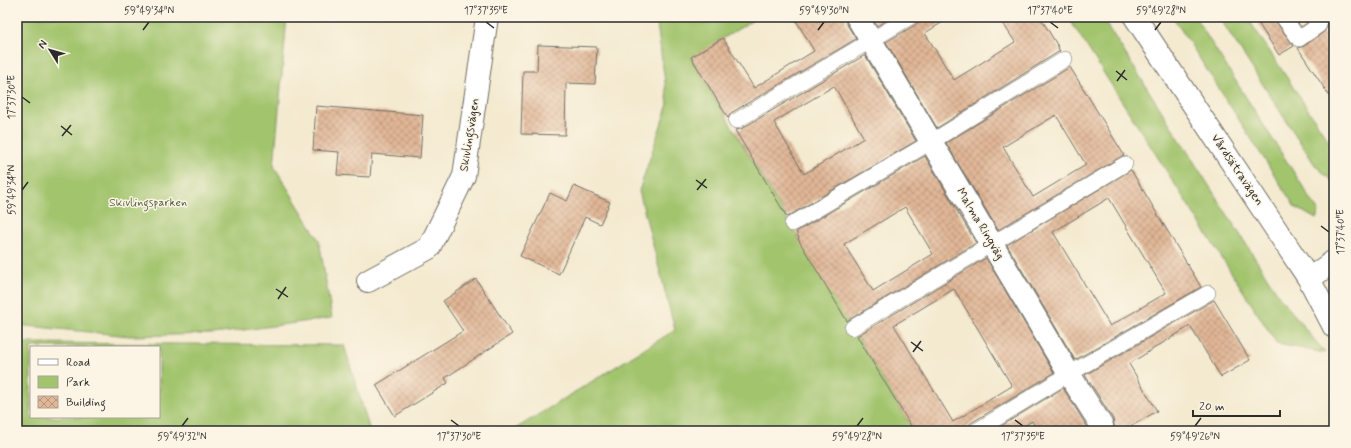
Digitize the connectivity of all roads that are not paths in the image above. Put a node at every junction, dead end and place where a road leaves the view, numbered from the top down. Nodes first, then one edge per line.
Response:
1 (487, 17) edge
2 (856, 17) edge
3 (910, 17) edge
4 (1135, 17) edge
5 (1283, 17) edge
6 (1314, 17) edge
7 (871, 41) junction
8 (1065, 59) dead end
9 (736, 121) dead end
10 (931, 142) junction
11 (1125, 164) dead end
12 (792, 224) dead end
13 (991, 243) junction
14 (1334, 262) edge
15 (1309, 279) junction
16 (368, 281) dead end
17 (1208, 293) dead end
18 (1334, 327) edge
19 (852, 328) dead end
20 (1069, 374) junction
21 (976, 431) edge
22 (1103, 431) edge

1 - 16 street, Skivlingsvägen
2 - 7 street, Malma Ringväg
3 - 7 lane
4 - 15 street, Vårdsätravägen
5 - 6 lane
7 - 9 lane
7 - 10 street, Malma Ringväg
8 - 10 lane
10 - 12 lane
10 - 13 street, Malma Ringväg
11 - 13 lane
13 - 19 lane
13 - 20 street, Malma Ringväg
14 - 15 street
15 - 18 street, Vårdsätravägen
17 - 20 lane
20 - 21 lane
20 - 22 street, Malma Ringväg

